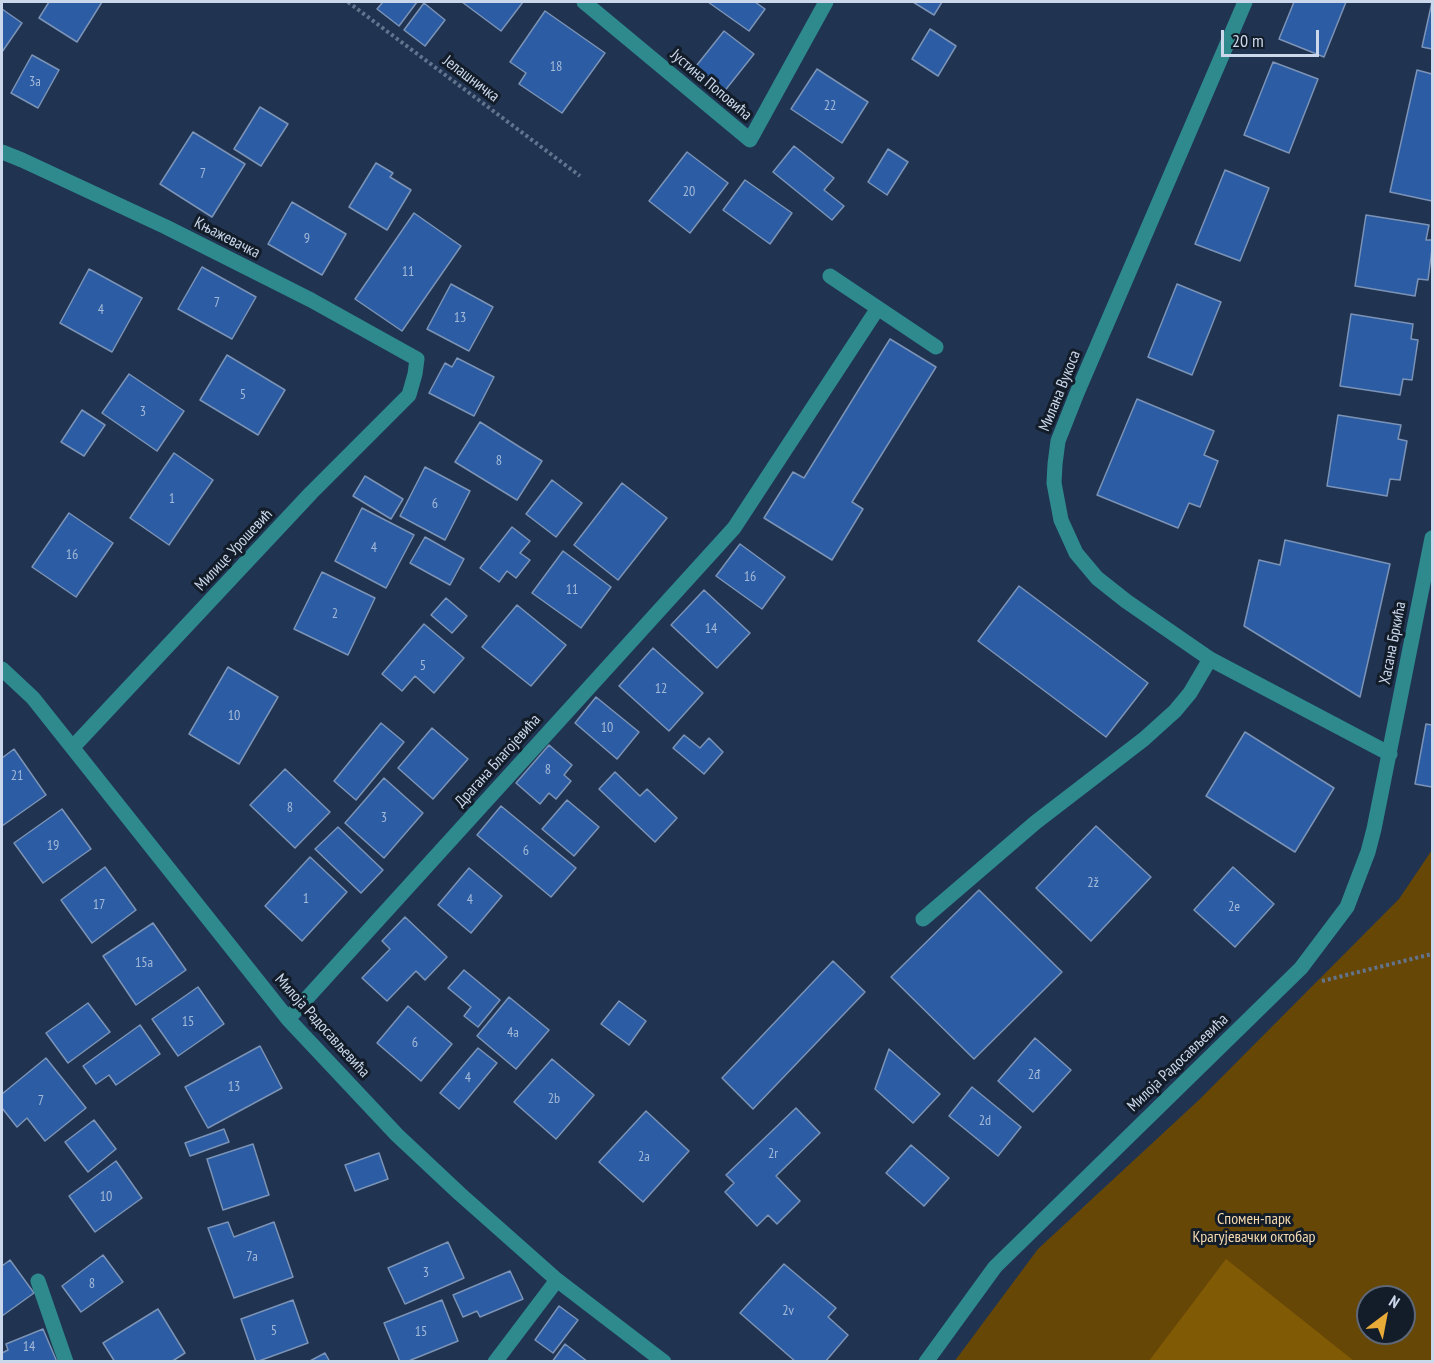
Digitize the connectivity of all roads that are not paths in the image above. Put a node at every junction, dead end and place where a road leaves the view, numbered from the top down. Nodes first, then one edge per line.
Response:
1 (584, 2) edge
2 (826, 2) edge
3 (1245, 2) edge
4 (2, 152) edge
5 (830, 276) dead end
6 (878, 308) junction
7 (936, 347) dead end
8 (415, 374) joint
9 (1432, 538) edge
10 (1210, 659) junction
11 (2, 669) edge
12 (73, 747) junction
13 (1390, 754) junction
14 (923, 919) dead end
15 (288, 1019) junction
16 (557, 1280) junction
17 (38, 1281) dead end
18 (66, 1362) edge
19 (495, 1362) edge
20 (664, 1362) edge
21 (926, 1362) edge

1 - 2 street, Јустина Поповића
3 - 10 street, Милана Вукоса
4 - 8 street, Књажевачка
5 - 6 street
6 - 7 street
6 - 15 street, Драгана Благојевића
8 - 12 street, Милице Урошевић
9 - 13 street, Хасана Бркића
10 - 13 street, Милана Вукоса
10 - 14 street
11 - 12 street, Милоја Радосављевића
12 - 15 street, Милоја Радосављевића
13 - 21 street, Милоја Радосављевића
15 - 16 street, Милоја Радосављевића
16 - 19 street
16 - 20 street, Милоја Радосављевића
17 - 18 street

